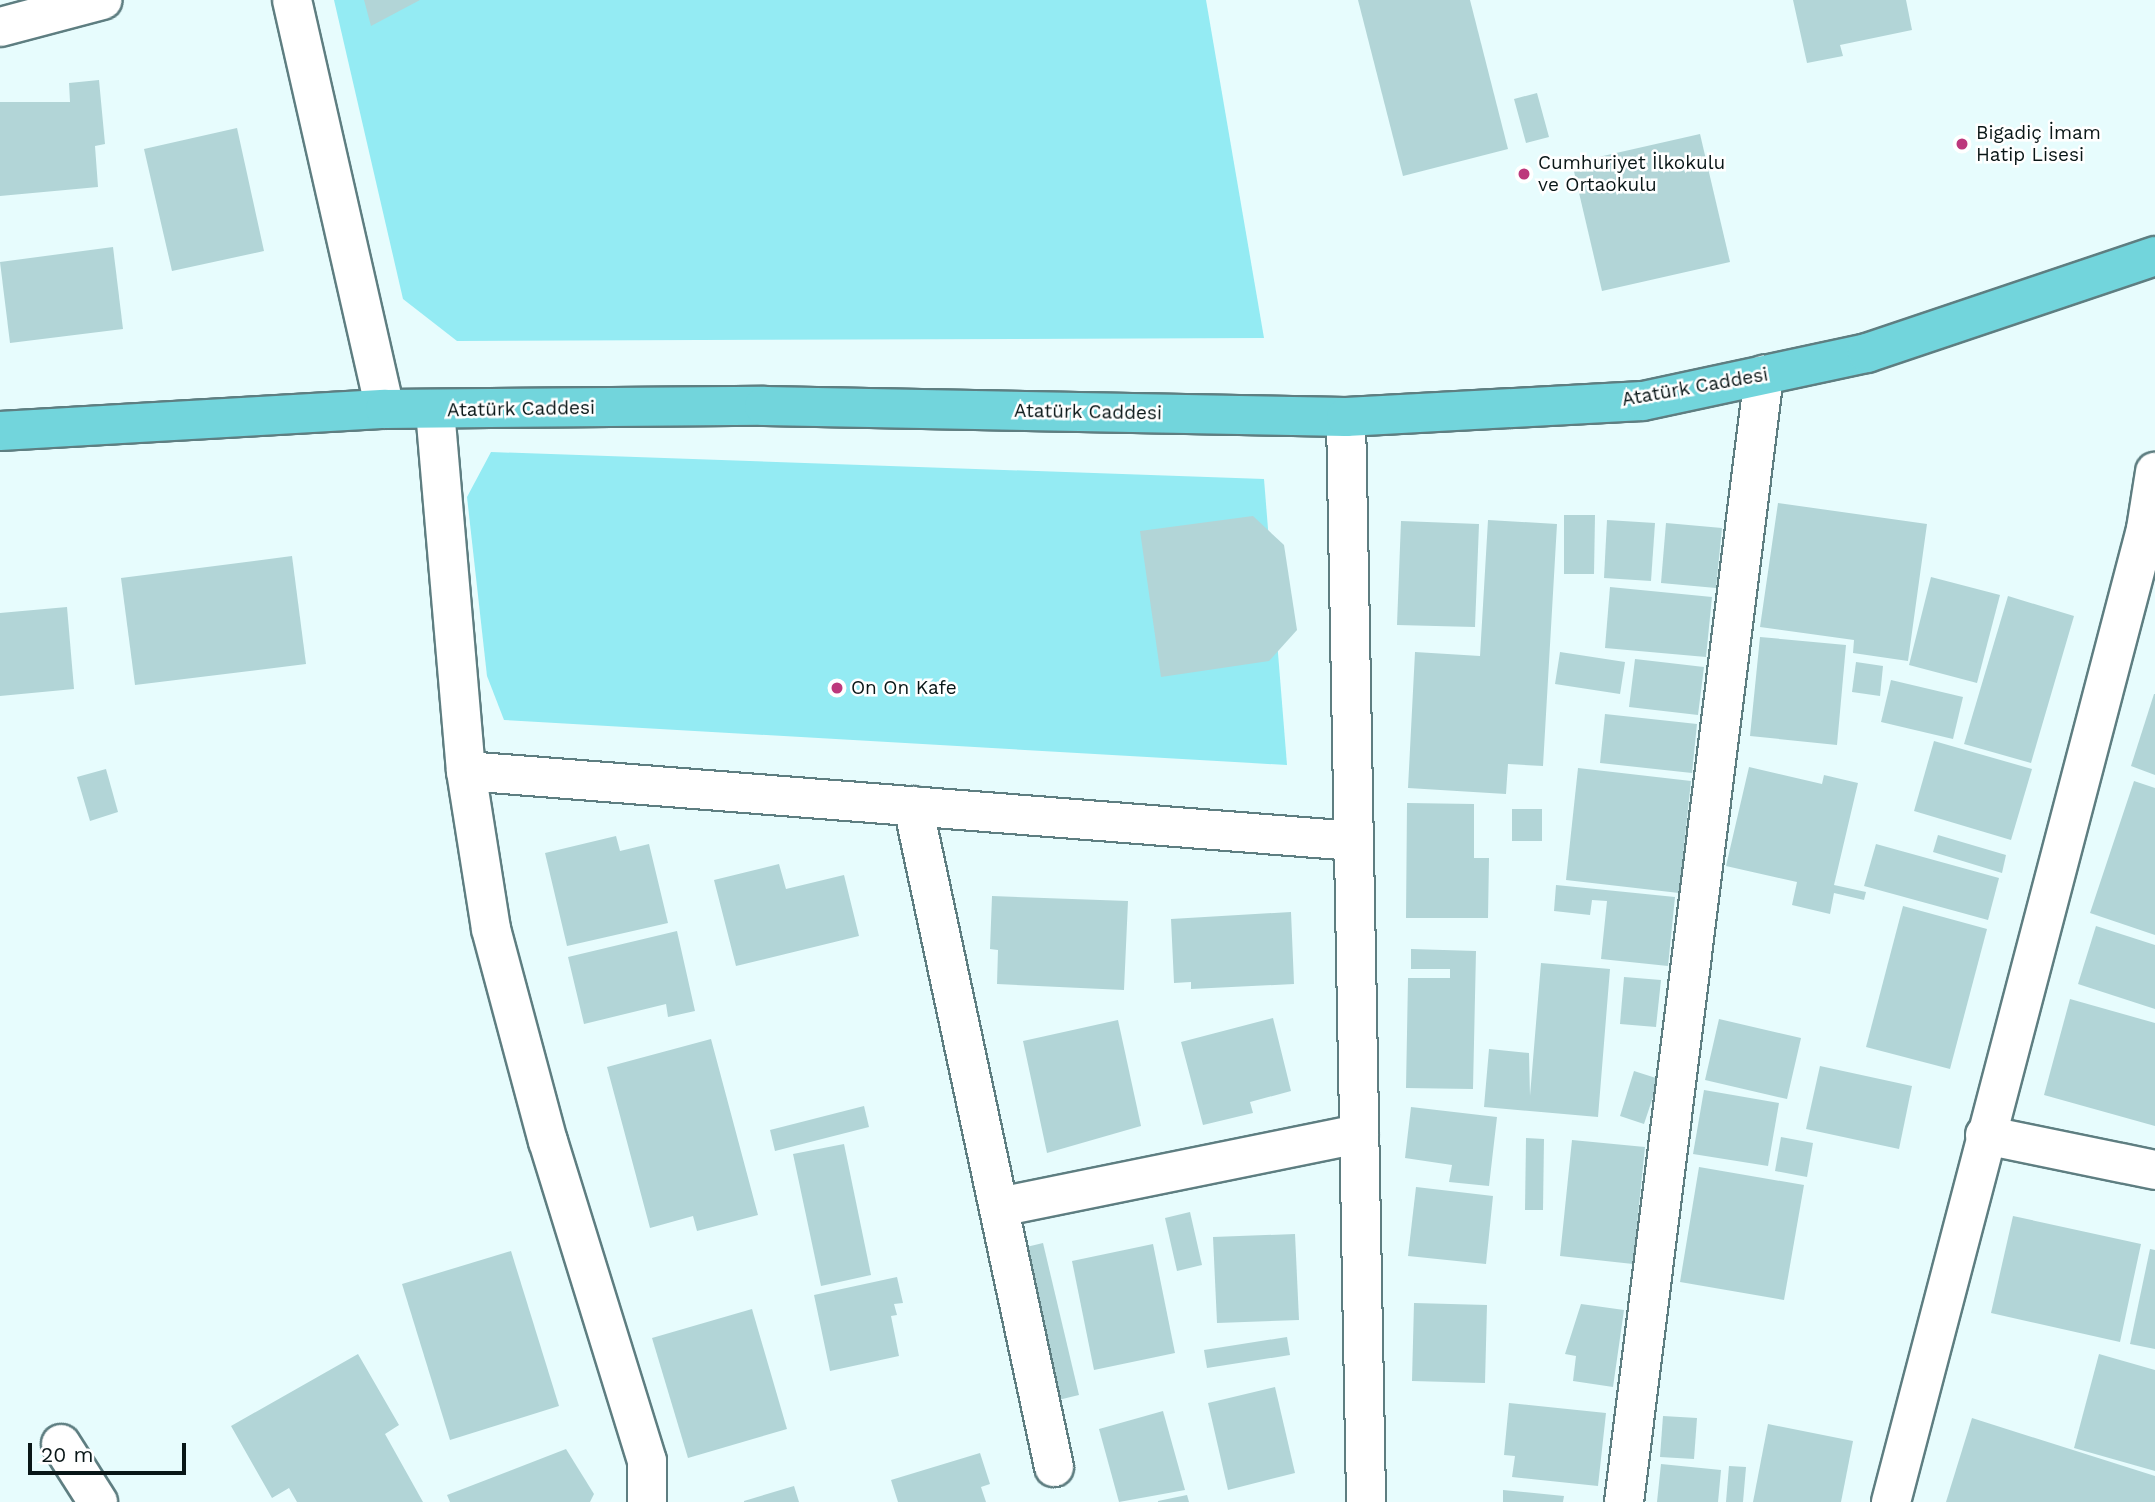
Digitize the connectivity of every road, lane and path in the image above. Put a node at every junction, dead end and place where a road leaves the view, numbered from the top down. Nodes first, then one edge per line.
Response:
1 (102, 0) edge
2 (292, 0) edge
3 (6, 17) edge
4 (2155, 256) edge
5 (1764, 375) junction
6 (385, 409) junction
7 (435, 410) junction
8 (1346, 417) junction
9 (0, 431) edge
10 (2155, 472) edge
11 (2151, 530) edge
12 (466, 771) junction
13 (913, 806) junction
14 (1353, 841) junction
15 (1359, 1134) junction
16 (1984, 1135) junction
17 (2155, 1170) edge
18 (999, 1207) junction
19 (61, 1444) dead end
20 (1055, 1467) dead end
21 (98, 1502) edge
22 (648, 1502) edge
23 (1366, 1502) edge
24 (1624, 1502) edge
25 (1891, 1502) edge

1 - 3 street
2 - 6 street
4 - 5 main road, Atatürk Caddesi
5 - 8 main road, Atatürk Caddesi
5 - 24 street
6 - 7 main road, Atatürk Caddesi
6 - 9 main road, Atatürk Caddesi
7 - 8 main road, Atatürk Caddesi
7 - 12 street
8 - 14 street
10 - 11 street
11 - 16 street
12 - 13 street
12 - 22 street
13 - 14 street
13 - 18 street
14 - 15 street
15 - 18 street
15 - 23 street
16 - 17 street
16 - 25 street
18 - 20 street
19 - 21 street

